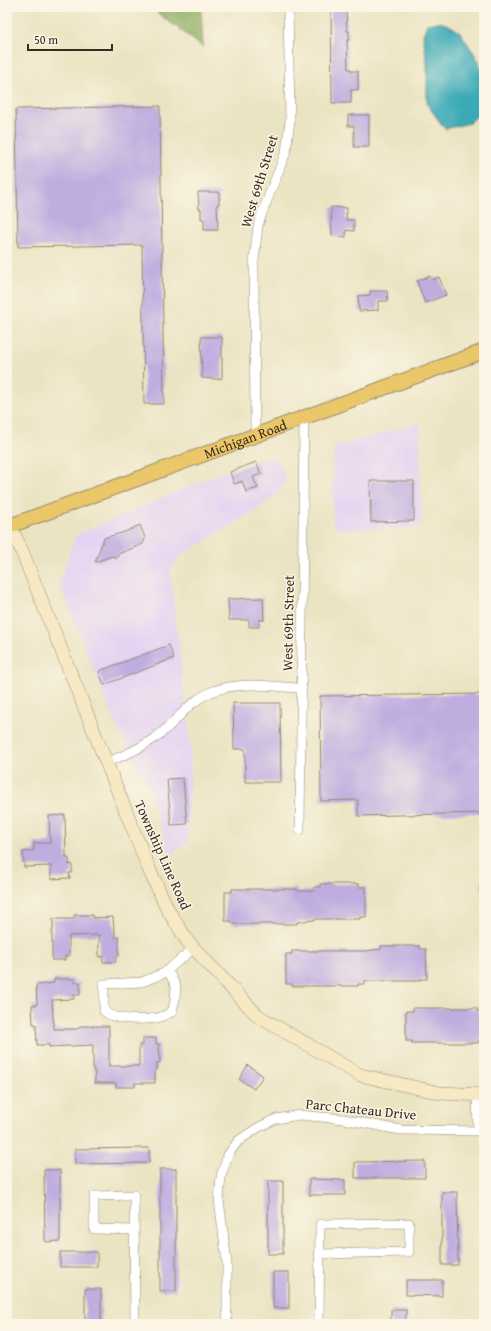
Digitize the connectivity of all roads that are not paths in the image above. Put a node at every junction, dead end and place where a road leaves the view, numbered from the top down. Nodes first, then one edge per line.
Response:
1 (288, 7) edge
2 (484, 351) edge
3 (304, 417) junction
4 (254, 436) junction
5 (8, 524) edge
6 (302, 688) junction
7 (107, 762) junction
8 (300, 830) dead end
9 (194, 948) junction
10 (168, 971) junction
11 (480, 1094) edge
12 (481, 1130) edge
13 (134, 1230) junction
14 (319, 1254) junction
15 (135, 1324) edge
16 (227, 1324) edge
17 (319, 1324) edge

1 - 4 street, West 69th Street
2 - 3 main road, Michigan Road
3 - 4 main road, Michigan Road
3 - 6 street, West 69th Street
4 - 5 main road, Michigan Road
5 - 7 main road, Township Line Road
6 - 7 street
6 - 8 street, West 69th Street
7 - 9 main road, Township Line Road
9 - 10 street
9 - 11 main road, Township Line Road
10 - 10 street
11 - 12 street, Parc Chateau Drive
12 - 16 street, Parc Chateau Drive
13 - 13 street
13 - 15 street
14 - 14 street
14 - 17 street

